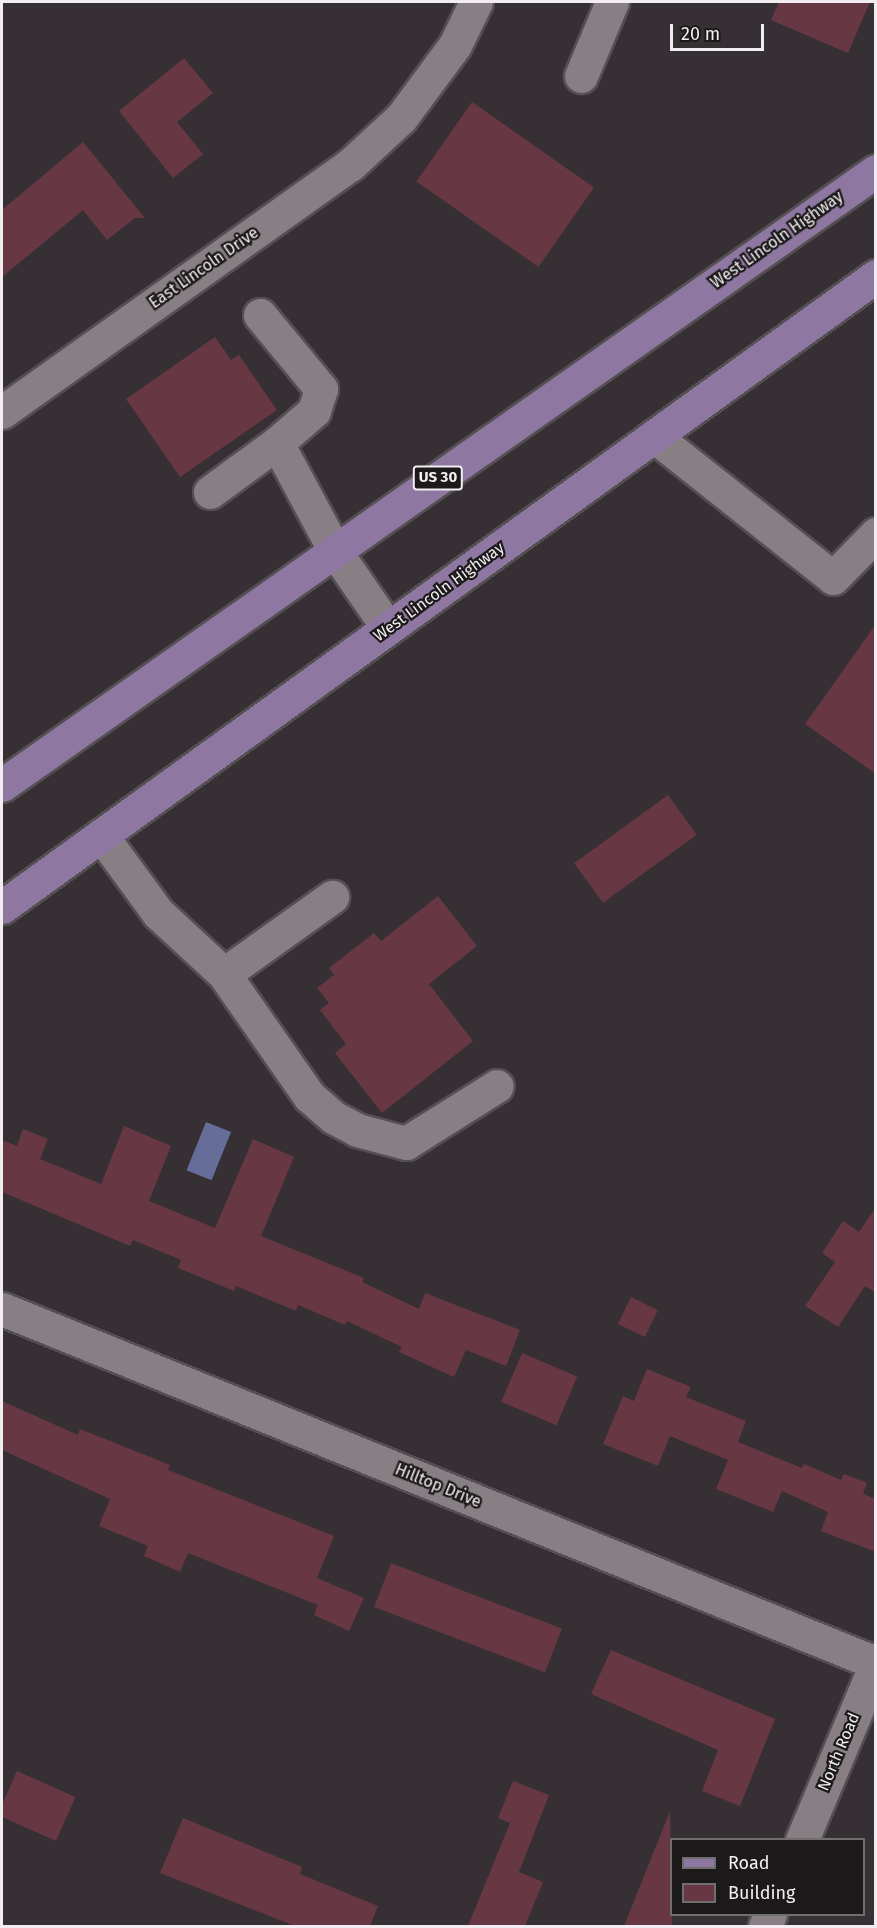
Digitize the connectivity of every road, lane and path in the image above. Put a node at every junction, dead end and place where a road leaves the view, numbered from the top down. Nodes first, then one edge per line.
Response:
1 (476, 2) edge
2 (612, 2) edge
3 (581, 76) dead end
4 (876, 171) edge
5 (876, 276) edge
6 (260, 315) dead end
7 (2, 412) edge
8 (654, 436) junction
9 (277, 443) junction
10 (210, 492) dead end
11 (876, 534) edge
12 (335, 551) junction
13 (388, 628) junction
14 (2, 785) edge
15 (101, 835) junction
16 (332, 897) dead end
17 (2, 907) edge
18 (224, 974) junction
19 (497, 1086) dead end
20 (2, 1309) edge
21 (876, 1664) edge
22 (802, 1838) edge

1 - 7 street, East Lincoln Drive
2 - 3 street
4 - 12 main road, West Lincoln Highway / US 30
5 - 8 main road, West Lincoln Highway
6 - 9 street
8 - 11 street
8 - 13 main road, West Lincoln Highway
9 - 10 street
9 - 12 street
12 - 13 street
12 - 14 main road, West Lincoln Highway / US 30
13 - 15 main road, West Lincoln Highway
15 - 17 main road, West Lincoln Highway
15 - 18 street
16 - 18 street
18 - 19 street
20 - 21 street, Hilltop Drive
21 - 22 street, North Road

